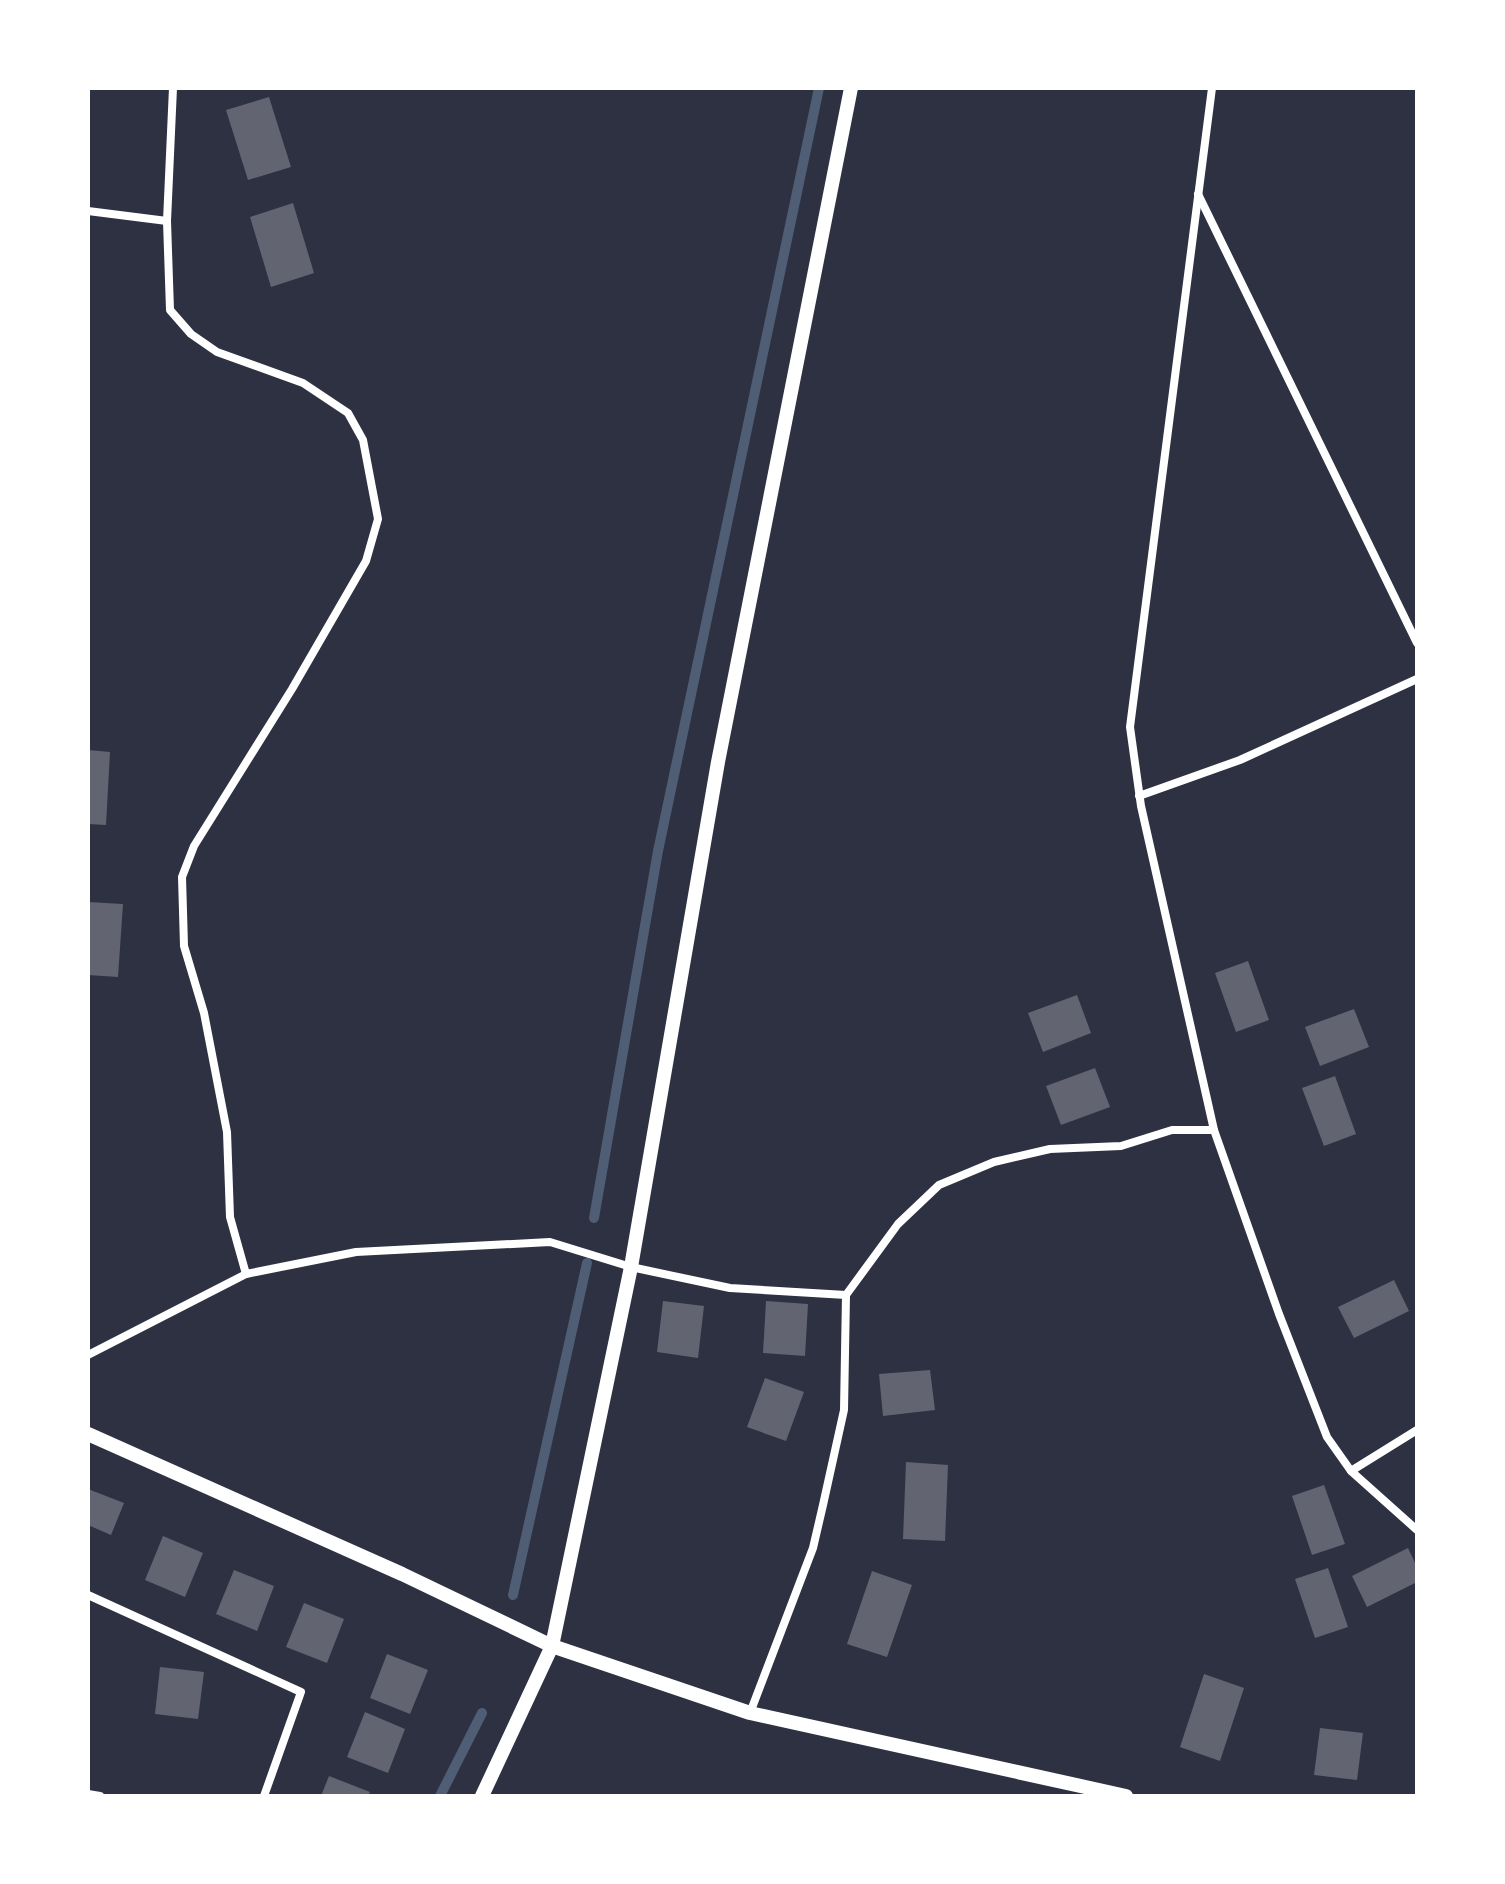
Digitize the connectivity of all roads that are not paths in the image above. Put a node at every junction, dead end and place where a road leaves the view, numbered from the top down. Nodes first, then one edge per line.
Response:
1 (173, 88) edge
2 (851, 88) edge
3 (1212, 88) edge
4 (1198, 194) junction
5 (88, 211) edge
6 (167, 221) junction
7 (1417, 643) edge
8 (1417, 679) edge
9 (1139, 796) junction
10 (1214, 1130) junction
11 (631, 1267) junction
12 (246, 1274) junction
13 (846, 1295) junction
14 (88, 1355) edge
15 (1417, 1430) edge
16 (88, 1434) edge
17 (1351, 1471) junction
18 (1417, 1530) edge
19 (88, 1595) edge
20 (552, 1646) junction
21 (750, 1713) junction
22 (88, 1794) edge
23 (100, 1796) edge
24 (264, 1796) edge
25 (482, 1796) edge
26 (1126, 1796) edge

1 - 6 street
2 - 11 street
3 - 4 street
4 - 7 street
4 - 9 street
5 - 6 street
6 - 12 street
8 - 9 street
9 - 10 street
10 - 13 street
10 - 17 street
11 - 12 street
11 - 13 street
11 - 20 street
12 - 14 street
13 - 21 street
15 - 17 street
16 - 20 street
17 - 18 street
19 - 24 street
20 - 21 street
20 - 25 street
21 - 26 street
22 - 23 street

